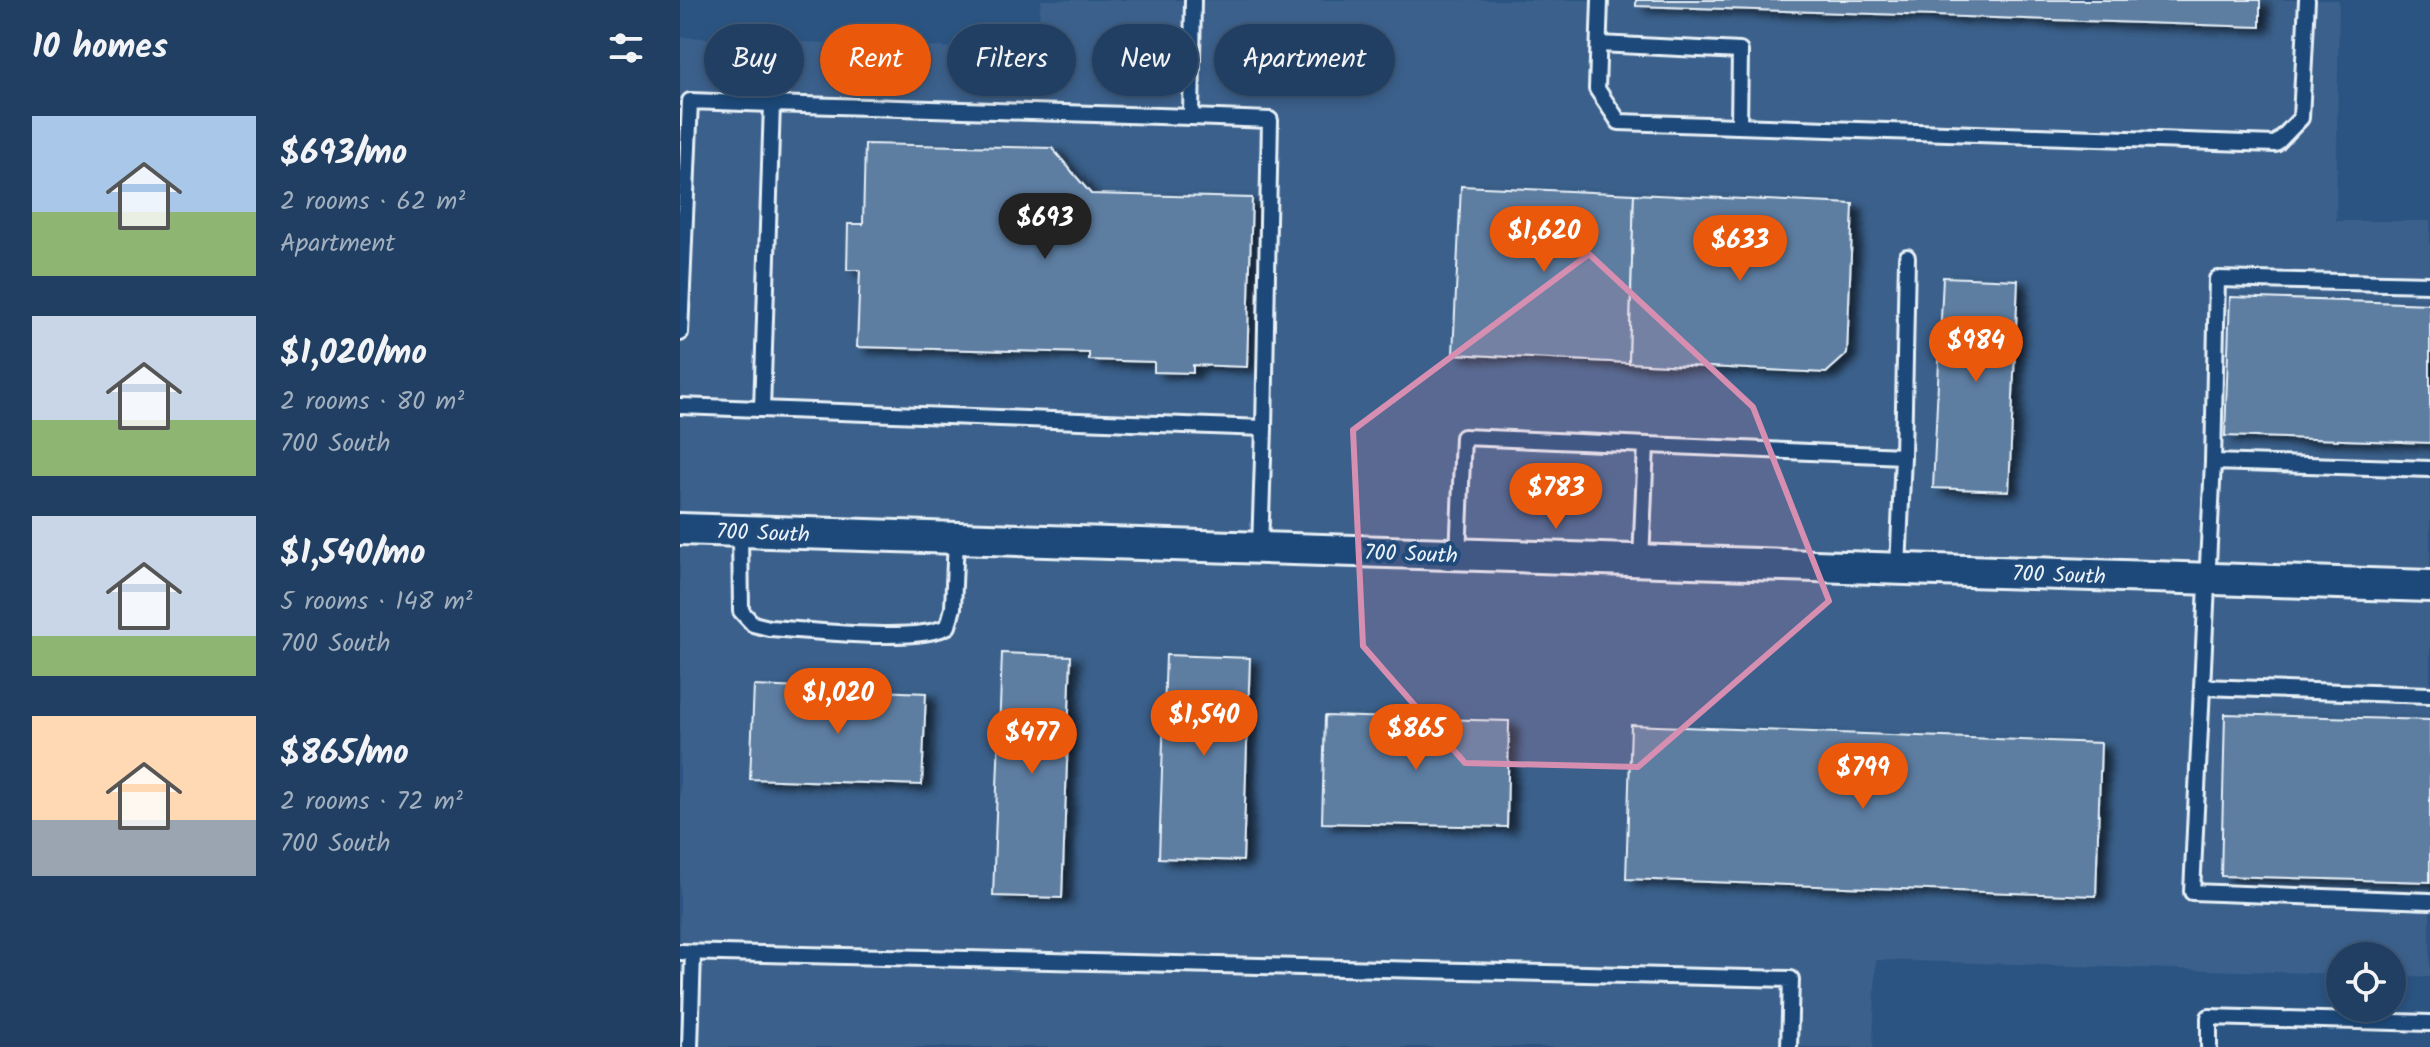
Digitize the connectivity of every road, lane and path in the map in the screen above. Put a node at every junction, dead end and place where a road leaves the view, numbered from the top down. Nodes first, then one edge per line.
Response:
1 (1193, 0) edge
2 (1600, 0) edge
3 (2307, 0) edge
4 (1599, 44) junction
5 (772, 104) junction
6 (1191, 117) junction
7 (1739, 126) junction
8 (1907, 257) dead end
9 (2430, 284) edge
10 (680, 333) edge
11 (680, 406) edge
12 (762, 409) junction
13 (1264, 428) junction
14 (1646, 445) junction
15 (1903, 456) junction
16 (2213, 462) junction
17 (2430, 469) edge
18 (680, 529) edge
19 (740, 531) junction
20 (956, 538) junction
21 (1260, 548) junction
22 (1458, 555) junction
23 (1641, 561) junction
24 (1898, 569) junction
25 (2209, 579) junction
26 (2430, 586) edge
27 (2202, 687) junction
28 (2430, 695) edge
29 (2430, 901) edge
30 (686, 952) edge
31 (2430, 1023) edge
32 (690, 1047) edge
33 (1789, 1047) edge
34 (2209, 1047) edge

1 - 6 lane
2 - 4 lane
3 - 7 lane
4 - 7 lane
4 - 7 lane
5 - 6 lane
5 - 10 lane
5 - 12 lane
6 - 13 lane
8 - 15 lane
9 - 16 lane
11 - 12 lane
12 - 13 lane
13 - 21 lane
14 - 15 lane
14 - 22 lane
14 - 23 lane
15 - 24 lane
16 - 17 lane
16 - 25 lane
18 - 19 street, 700 South
19 - 20 street, 700 South
19 - 20 lane
20 - 21 street, 700 South
21 - 22 street, 700 South
22 - 23 street, 700 South
23 - 24 street, 700 South
24 - 25 street, 700 South
25 - 26 street, 700 South
25 - 27 lane
27 - 28 lane
27 - 29 lane
30 - 32 lane
30 - 33 lane
31 - 34 lane

